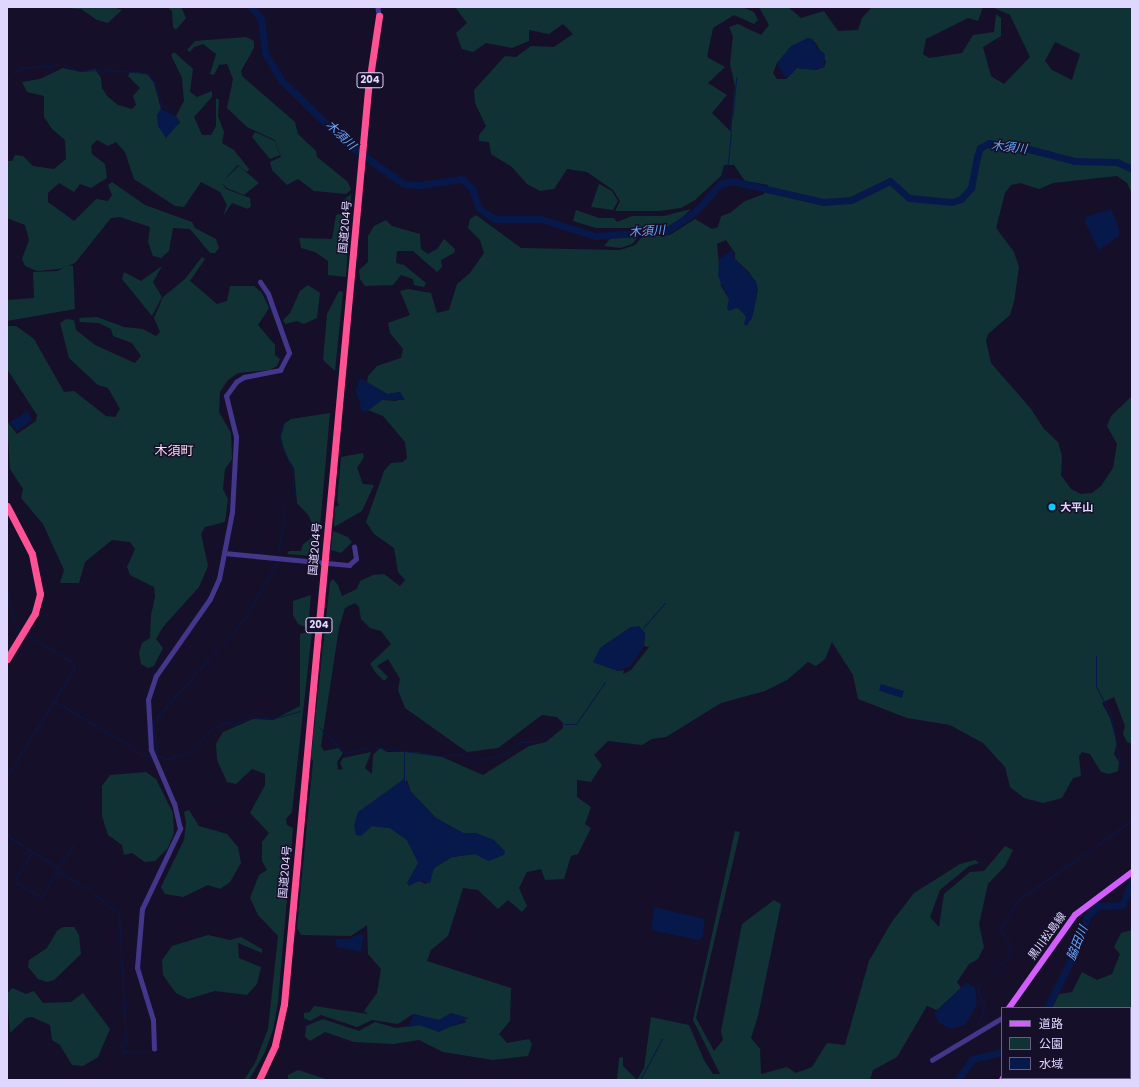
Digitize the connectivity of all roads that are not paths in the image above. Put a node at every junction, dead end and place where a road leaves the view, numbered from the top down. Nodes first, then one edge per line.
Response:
1 (378, 7) edge
2 (378, 16) joint
3 (260, 282) dead end
4 (7, 506) edge
5 (354, 547) dead end
6 (224, 553) junction
7 (325, 562) junction
8 (7, 659) edge
9 (1132, 872) edge
10 (1010, 1007) edge
11 (1001, 1019) edge
12 (154, 1049) dead end
13 (932, 1060) dead end
14 (259, 1080) edge

1 - 2 street
2 - 7 highway, 国道204号 / 204
3 - 6 street
4 - 8 highway
5 - 7 street
6 - 7 street
6 - 12 street
7 - 14 highway, 国道204号 / 204
9 - 10 main road, 黒川松島線
11 - 13 street

